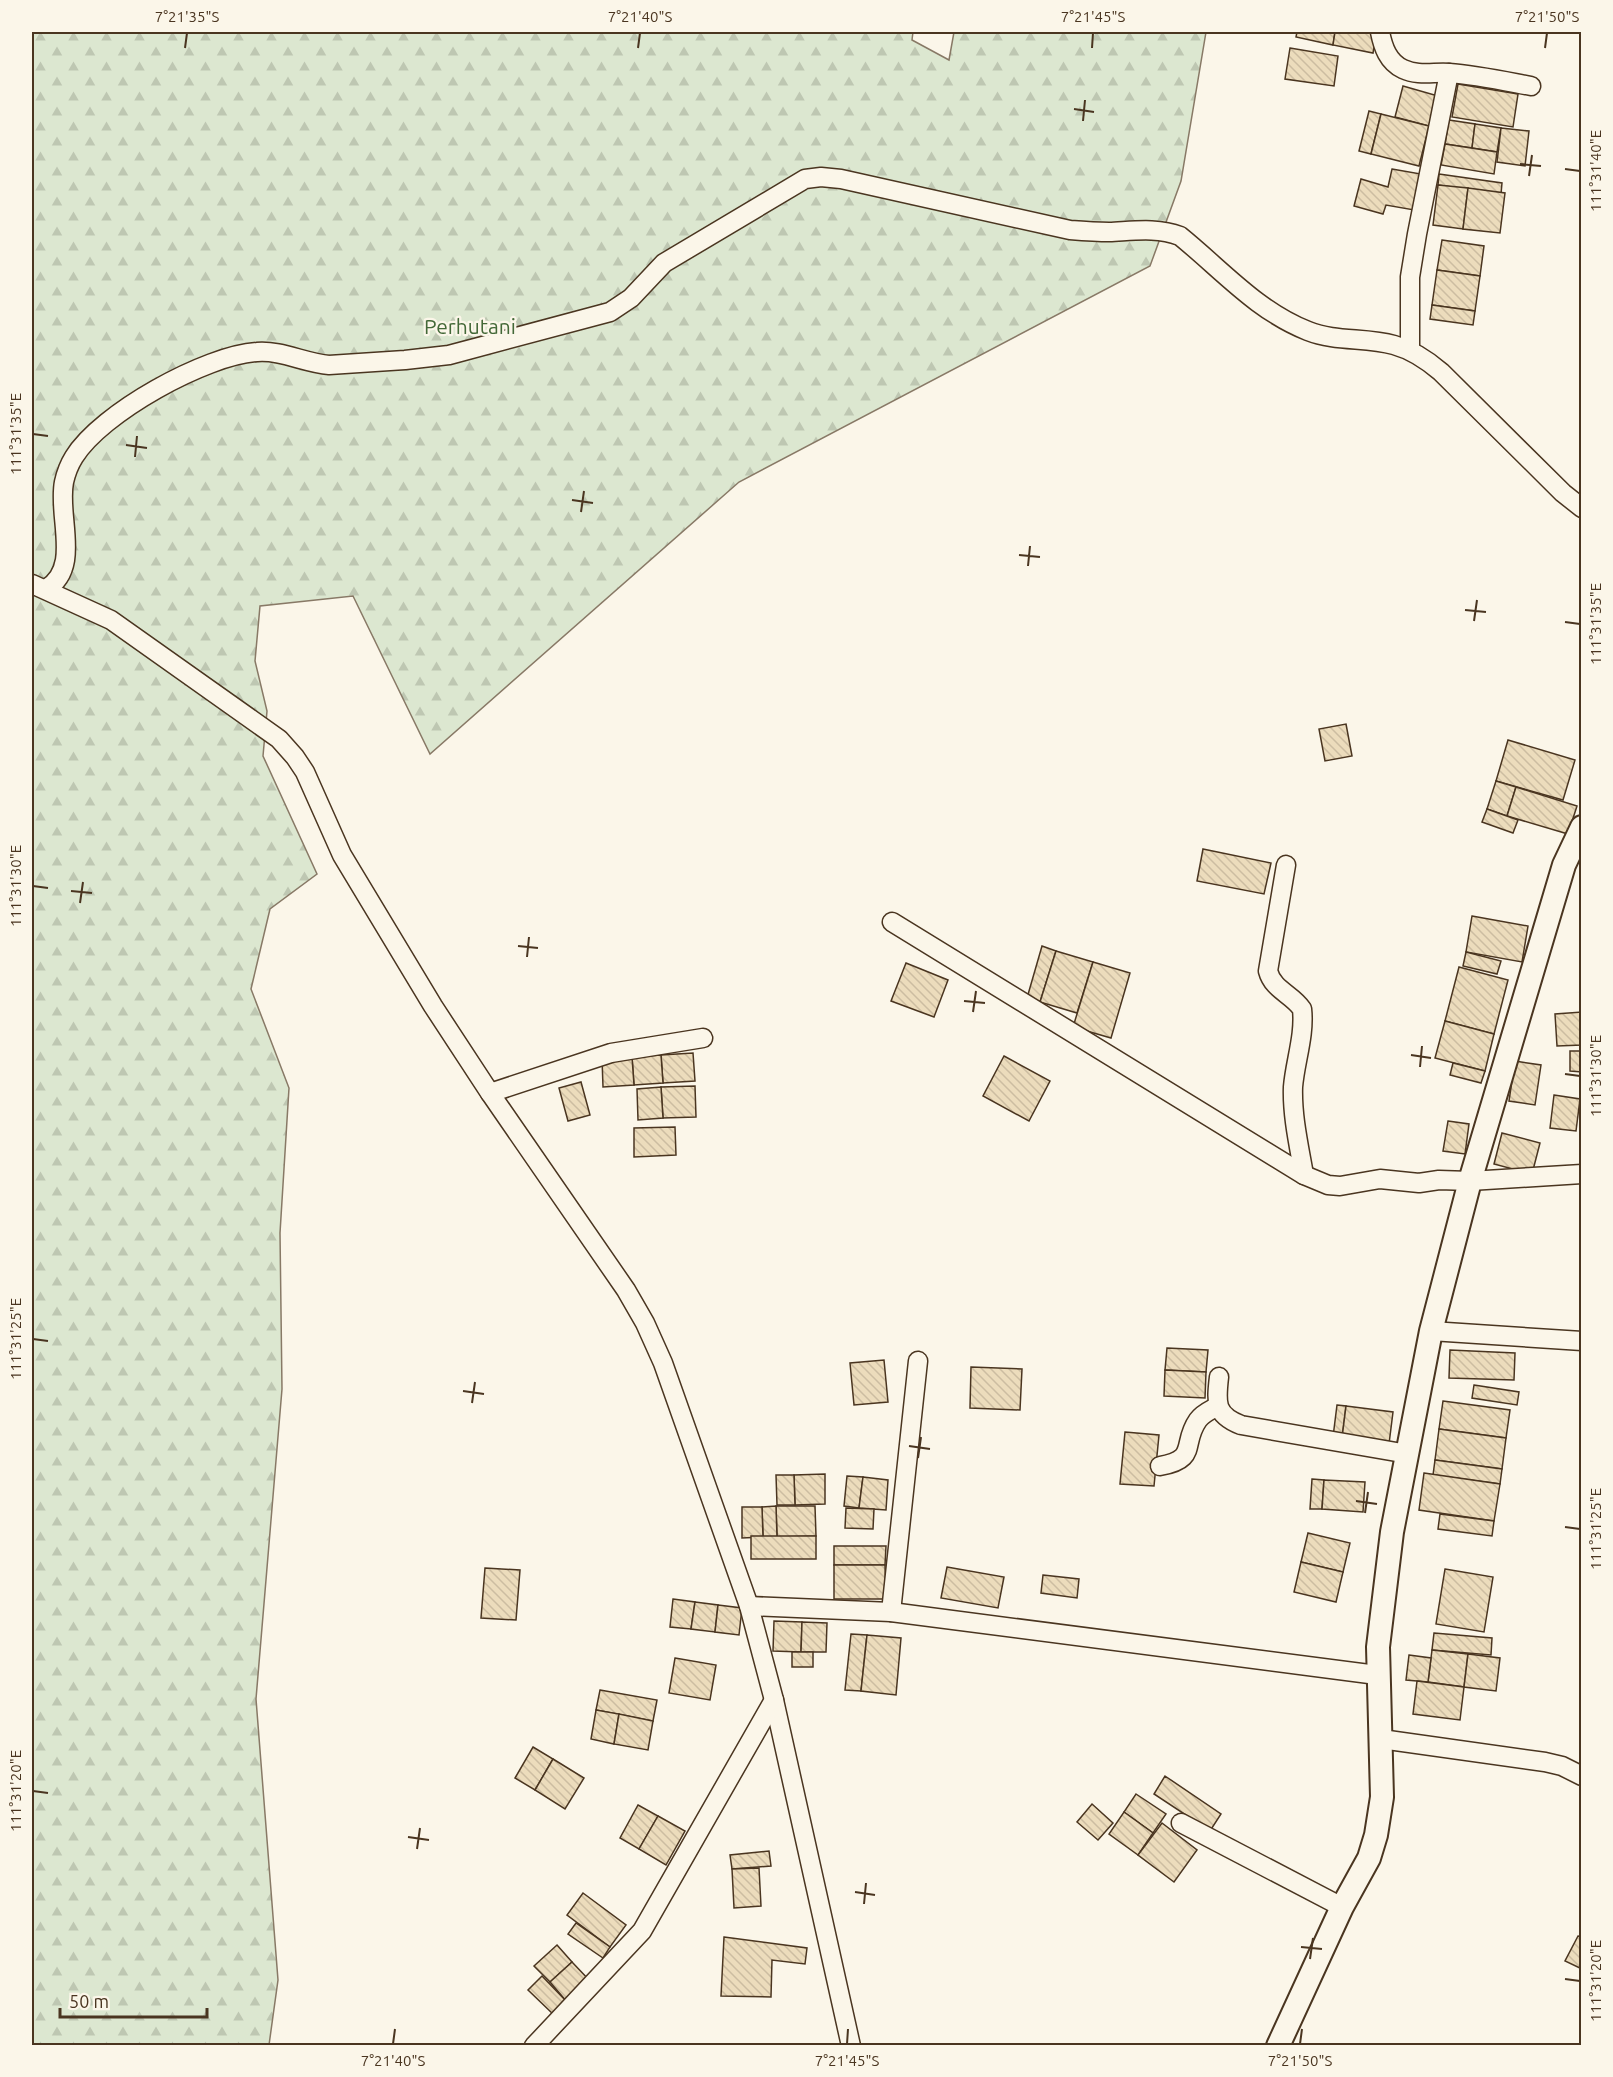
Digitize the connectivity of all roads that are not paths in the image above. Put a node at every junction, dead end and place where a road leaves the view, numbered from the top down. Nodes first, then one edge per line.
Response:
1 (1380, 32) edge
2 (1449, 73) junction
3 (1531, 86) dead end
4 (1410, 350) junction
5 (1581, 508) edge
6 (39, 587) edge
7 (1581, 827) edge
8 (1286, 865) dead end
9 (892, 922) dead end
10 (703, 1038) dead end
11 (490, 1093) junction
12 (1304, 1174) junction
13 (1581, 1174) edge
14 (1470, 1181) junction
15 (1431, 1331) junction
16 (1581, 1341) edge
17 (918, 1361) dead end
18 (1219, 1377) dead end
19 (1218, 1406) junction
20 (1408, 1454) junction
21 (1160, 1466) dead end
22 (749, 1606) junction
23 (891, 1612) junction
24 (1377, 1675) junction
25 (774, 1700) junction
26 (1381, 1739) junction
27 (1581, 1776) edge
28 (1181, 1823) dead end
29 (1342, 1907) junction
30 (534, 2046) edge
31 (851, 2046) edge
32 (1278, 2046) edge

1 - 2 street
2 - 3 street
2 - 4 street
4 - 5 street
4 - 6 street
6 - 11 street
7 - 14 street
8 - 12 street
9 - 12 street
10 - 11 street
11 - 22 street
12 - 14 street
13 - 14 street
14 - 15 street
15 - 16 street
15 - 20 street
17 - 23 street
18 - 19 street
19 - 20 street
19 - 21 street
20 - 24 street
22 - 23 street
22 - 25 street
23 - 24 street
24 - 26 street
25 - 30 street
25 - 31 street
26 - 27 street
26 - 29 street
28 - 29 street
29 - 32 street

